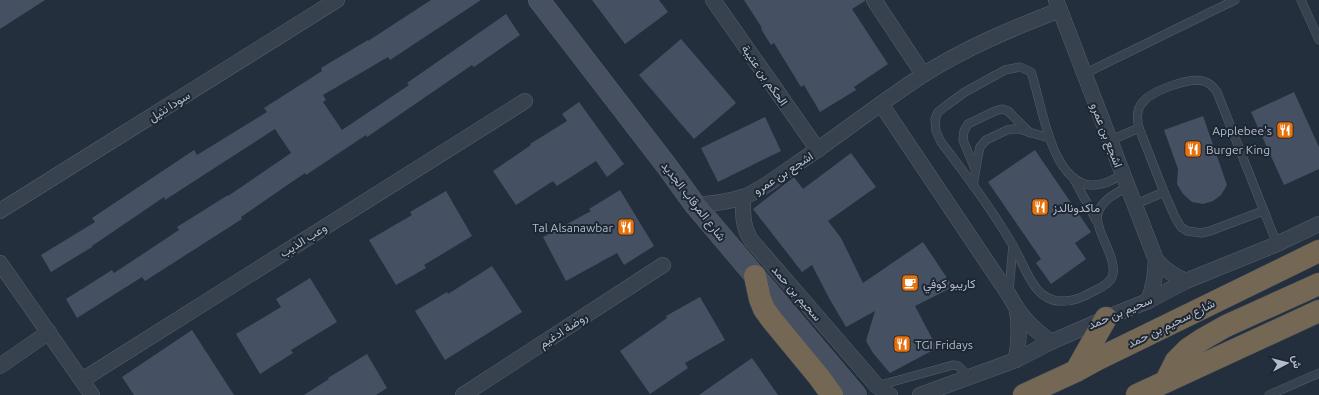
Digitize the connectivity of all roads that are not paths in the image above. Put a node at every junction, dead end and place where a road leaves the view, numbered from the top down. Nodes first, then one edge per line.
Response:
1 (337, 0) edge
2 (539, 0) edge
3 (713, 0) edge
4 (874, 0) edge
5 (1235, 0) edge
6 (1301, 0) edge
7 (1058, 5) edge
8 (1319, 40) edge
9 (923, 74) junction
10 (1084, 74) junction
11 (525, 101) dead end
12 (881, 104) junction
13 (1139, 128) junction
14 (1030, 133) junction
15 (1049, 138) junction
16 (1109, 141) junction
17 (818, 150) junction
18 (976, 169) junction
19 (1074, 179) junction
20 (1124, 181) junction
21 (973, 186) junction
22 (1164, 192) junction
23 (743, 197) junction
24 (695, 205) junction
25 (1134, 205) junction
26 (0, 211) edge
27 (1263, 211) junction
28 (1096, 220) junction
29 (1319, 224) edge
30 (1013, 244) junction
31 (1277, 244) junction
32 (1319, 251) edge
33 (1156, 260) junction
34 (0, 263) edge
35 (663, 265) dead end
36 (755, 276) junction
37 (1186, 281) junction
38 (1319, 284) edge
39 (1008, 295) junction
40 (1148, 301) junction
41 (1017, 310) junction
42 (1319, 311) edge
43 (1106, 318) junction
44 (49, 332) junction
45 (1051, 342) junction
46 (1016, 360) junction
47 (0, 366) edge
48 (1076, 371) junction
49 (1319, 373) edge
50 (970, 377) junction
51 (82, 380) junction
52 (1166, 381) junction
53 (877, 386) junction
54 (92, 395) edge
55 (464, 395) edge
56 (832, 395) edge
57 (856, 395) edge
58 (890, 395) edge
59 (920, 395) edge
60 (1024, 395) edge
61 (1137, 395) edge
62 (1269, 395) edge

1 - 26 street, سودا نثيل
2 - 24 street, شارع المرقاب الجديد
3 - 17 street, الحكم بن عتيبة
4 - 9 street
5 - 10 lane
6 - 8 lane
7 - 9 street, اشجع بن عمرو
7 - 10 street, اشجع بن عمرو
9 - 12 street, اشجع بن عمرو
10 - 16 street, اشجع بن عمرو
11 - 51 street, وعب الذيب
12 - 17 street, اشجع بن عمرو
12 - 39 street
13 - 16 lane
13 - 22 lane
13 - 27 lane
14 - 15 lane
14 - 18 lane
14 - 18 lane
15 - 19 lane
15 - 21 lane
16 - 20 street, اشجع بن عمرو
17 - 23 street, اشجع بن عمرو
18 - 21 lane
19 - 20 lane
19 - 28 lane
20 - 25 street, اشجع بن عمرو
20 - 28 lane
21 - 30 lane
22 - 25 lane
22 - 27 lane
23 - 24 street, اشجع بن عمرو
23 - 53 street, سحيم بن حمد
24 - 36 street, شارع المرقاب الجديد
25 - 33 street, اشجع بن عمرو
27 - 31 lane
28 - 30 lane
29 - 31 street, سحيم بن حمد
30 - 39 lane
31 - 37 street, سحيم بن حمد
32 - 48 highway, شارع سحيم بن حمد
33 - 37 street, اشجع بن عمرو
33 - 40 street, اشجع بن عمرو
34 - 44 street
35 - 55 street, روضة ادغيم
36 - 56 highway
36 - 57 street, شارع المرقاب الجديد
37 - 40 street, سحيم بن حمد
38 - 52 highway
39 - 41 street
40 - 43 street, سحيم بن حمد
41 - 45 street
41 - 46 street
42 - 52 highway
43 - 45 street, سحيم بن حمد
43 - 48 highway
44 - 47 street
44 - 51 street
45 - 46 street, سحيم بن حمد
46 - 50 street, سحيم بن حمد
48 - 60 highway, شارع سحيم بن حمد
49 - 62 lane
50 - 53 lane
50 - 59 street, سحيم بن حمد
51 - 54 street
52 - 61 highway
53 - 58 street, سحيم بن حمد

